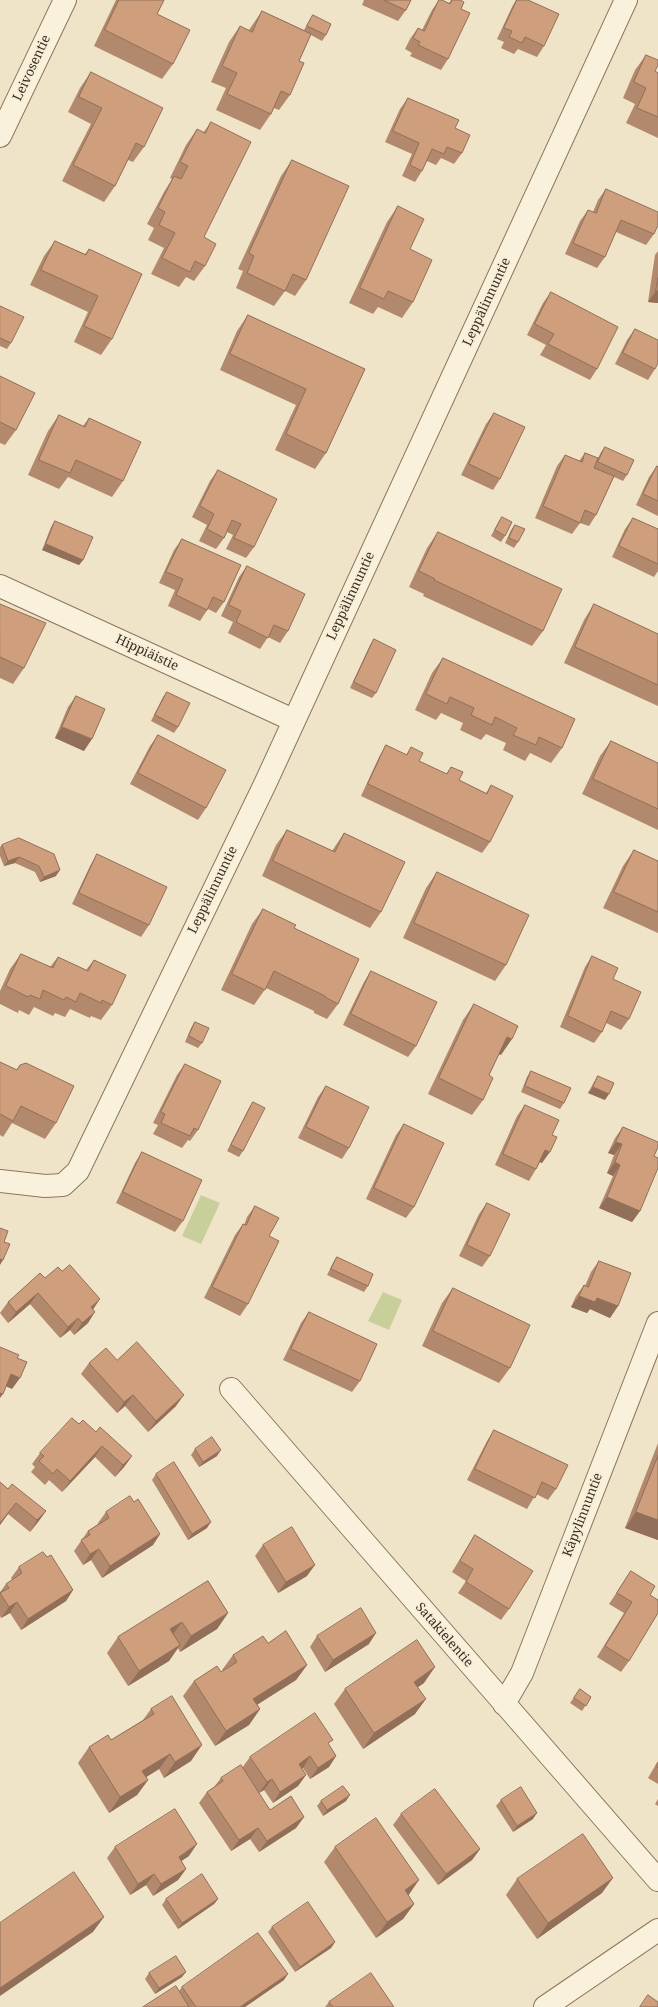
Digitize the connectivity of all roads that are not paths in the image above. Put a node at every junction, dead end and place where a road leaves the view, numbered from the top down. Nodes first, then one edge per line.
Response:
1 (64, 0) edge
2 (626, 0) edge
3 (0, 136) edge
4 (0, 586) edge
5 (293, 720) junction
6 (0, 1181) edge
7 (658, 1323) edge
8 (231, 1389) dead end
9 (504, 1704) junction
10 (658, 1880) edge
11 (658, 1930) edge
12 (545, 2007) edge

1 - 3 street, Leivosentie
2 - 5 street, Leppälinnuntie
4 - 5 street, Hippiäistie
5 - 6 street, Leppälinnuntie
7 - 9 street, Käpylinnuntie
8 - 9 street, Satakielentie
9 - 10 street, Satakielentie
11 - 12 street

